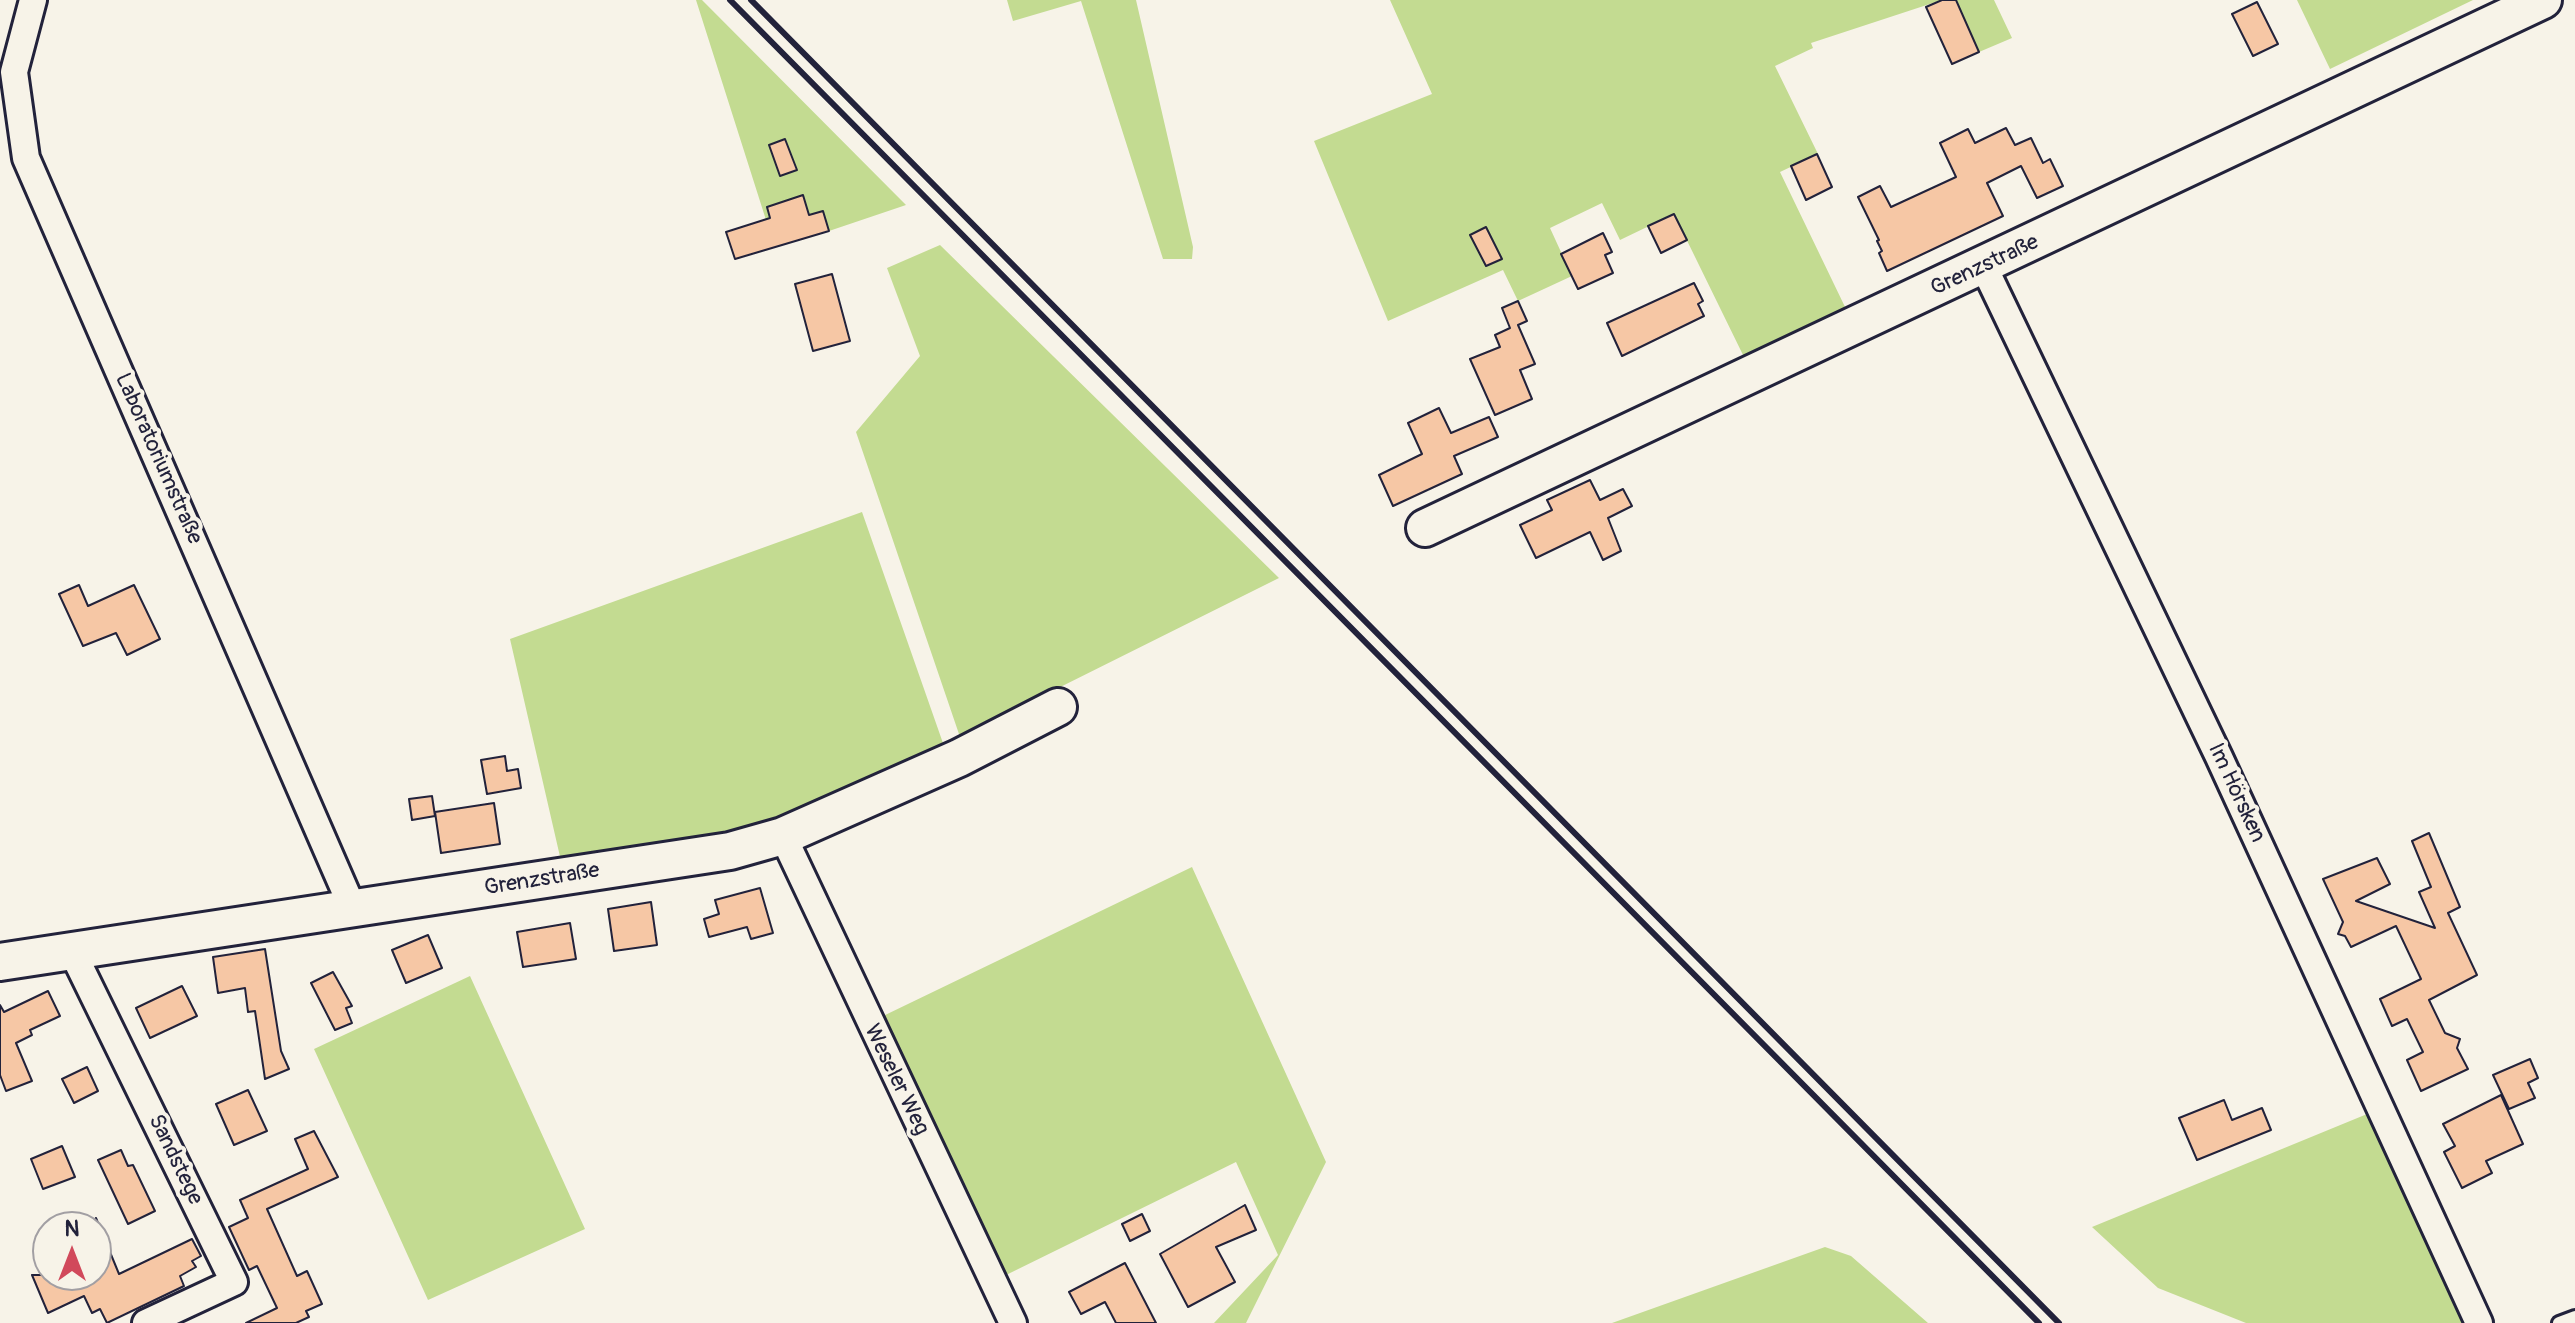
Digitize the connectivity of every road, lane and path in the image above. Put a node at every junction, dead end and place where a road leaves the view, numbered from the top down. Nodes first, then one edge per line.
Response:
1 (33, 0) edge
2 (2543, 0) edge
3 (1984, 267) junction
4 (1425, 528) dead end
5 (1058, 707) dead end
6 (783, 836) junction
7 (353, 909) junction
8 (72, 951) junction
9 (0, 962) edge
10 (2575, 1317) edge
11 (146, 1323) edge
12 (1013, 1323) edge
13 (2479, 1323) edge
14 (2559, 1323) edge

1 - 7 street, Laboratoriumstraße
2 - 3 street, Grenzstraße
3 - 4 street, Grenzstraße
3 - 13 street, Im Hörsken
5 - 6 street, Grenzstraße
6 - 7 street, Grenzstraße
6 - 12 street, Weseler Weg
7 - 8 street, Grenzstraße
8 - 9 street, Grenzstraße
8 - 11 street, Sandstege
10 - 14 lane

